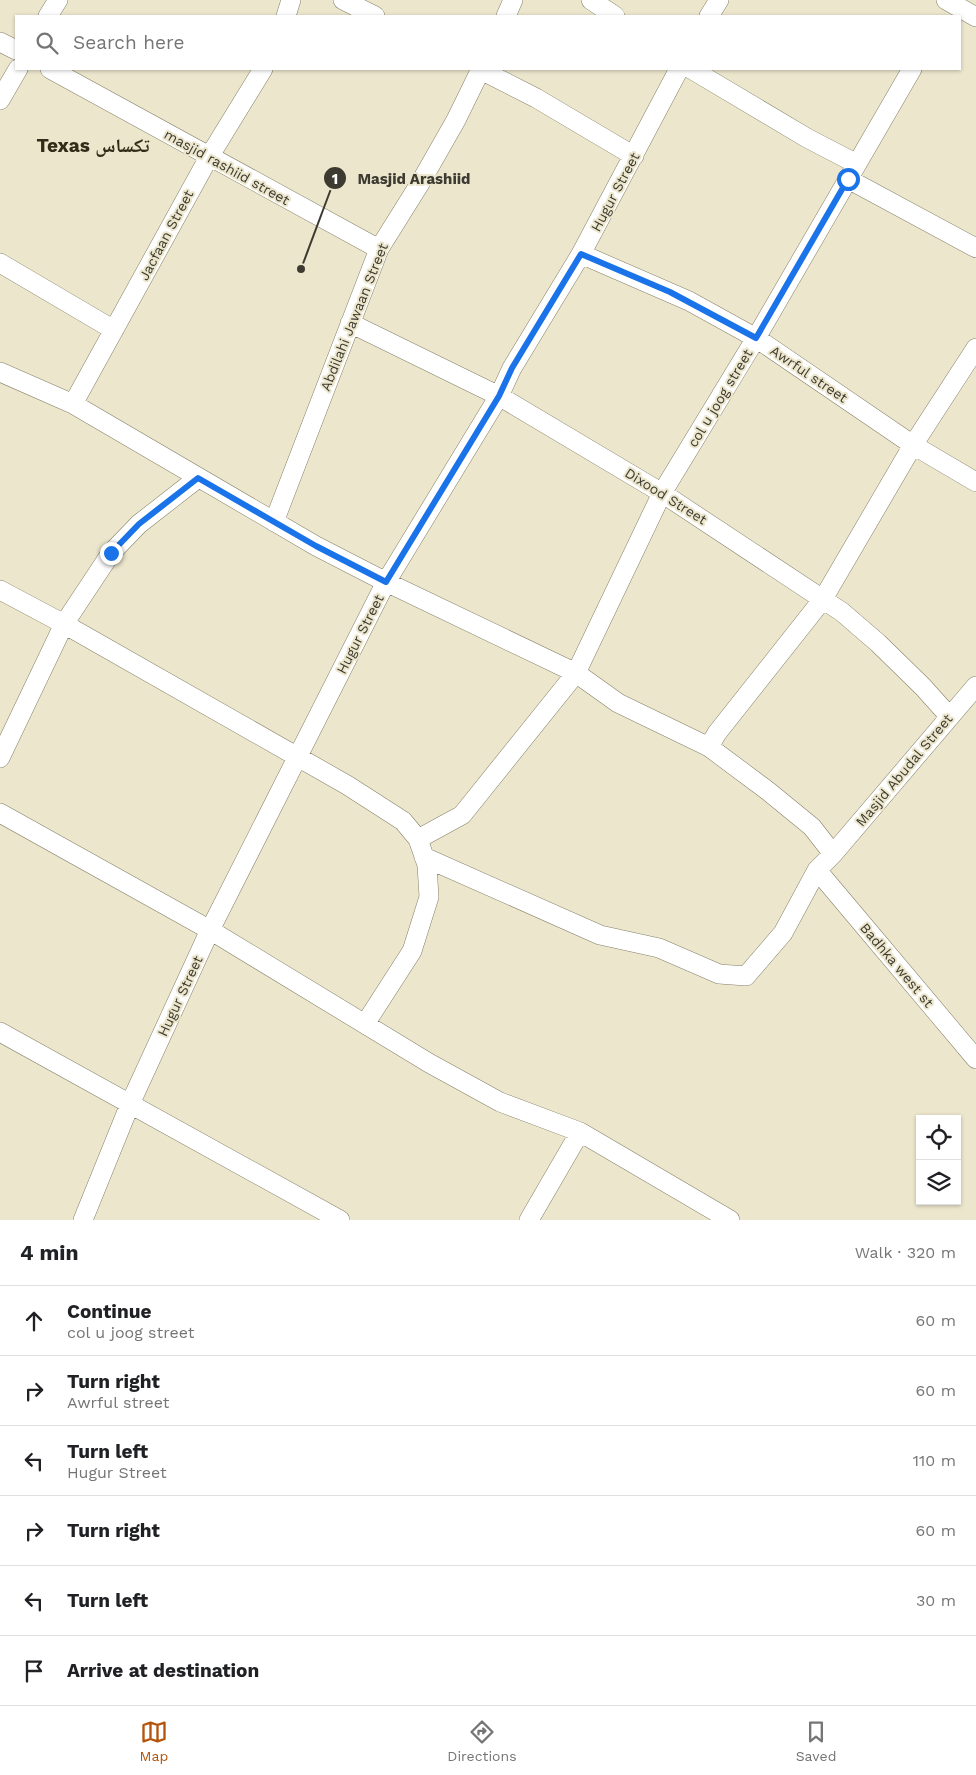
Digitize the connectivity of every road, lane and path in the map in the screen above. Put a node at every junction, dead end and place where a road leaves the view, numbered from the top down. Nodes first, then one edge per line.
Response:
1 (58, 0) edge
2 (291, 0) edge
3 (343, 0) edge
4 (513, 0) edge
5 (591, 0) edge
6 (719, 0) edge
7 (948, 5) edge
8 (49, 15) edge
9 (286, 15) edge
10 (373, 15) edge
11 (506, 15) edge
12 (614, 15) edge
13 (711, 15) edge
14 (976, 17) edge
15 (0, 42) edge
16 (15, 50) edge
17 (17, 70) edge
18 (52, 70) edge
19 (262, 70) edge
20 (480, 70) edge
21 (482, 70) edge
22 (678, 70) edge
23 (693, 70) edge
24 (911, 70) edge
25 (0, 100) edge
26 (634, 156) junction
27 (209, 157) junction
28 (853, 171) junction
29 (976, 248) edge
30 (379, 249) junction
31 (581, 254) junction
32 (0, 263) edge
33 (350, 323) junction
34 (114, 330) junction
35 (756, 338) junction
36 (976, 348) edge
37 (0, 372) edge
38 (499, 396) junction
39 (73, 404) junction
40 (912, 445) junction
41 (198, 478) junction
42 (976, 482) edge
43 (662, 493) junction
44 (274, 522) junction
45 (386, 582) junction
46 (0, 590) edge
47 (823, 599) junction
48 (64, 624) junction
49 (576, 672) junction
50 (976, 686) edge
51 (949, 716) junction
52 (709, 747) junction
53 (298, 756) junction
54 (0, 758) edge
55 (0, 813) edge
56 (421, 848) junction
57 (833, 854) junction
58 (817, 870) junction
59 (210, 930) junction
60 (365, 1024) junction
61 (0, 1032) edge
62 (976, 1060) edge
63 (130, 1104) junction
64 (580, 1132) junction
65 (83, 1220) edge
66 (340, 1220) edge
67 (529, 1220) edge
68 (730, 1220) edge

1 - 8 street
2 - 9 street
3 - 10 street
4 - 11 street
5 - 12 street
6 - 13 street
7 - 14 street
15 - 16 street
17 - 25 street
18 - 27 street, masjid rashiid street
19 - 27 street, Jacfaan Street
20 - 30 street, Abdilahi Jawaan Street
21 - 26 street
22 - 26 street, Hugur Street
23 - 28 street
24 - 28 street, col u joog street
26 - 31 street, Hugur Street
27 - 30 street, masjid rashiid street
27 - 34 street, Jacfaan Street
28 - 29 street
28 - 35 street, col u joog street
30 - 33 street, Abdilahi Jawaan Street
31 - 35 street, Awrful street
31 - 38 street, Hugur Street
32 - 34 street
33 - 38 street, Dixood Street
33 - 44 street, Abdilahi Jawaan Street
34 - 39 street, Jacfaan Street
35 - 40 street, Awrful street
35 - 43 street, col u joog street
36 - 40 street
37 - 39 street
38 - 43 street, Dixood Street
38 - 45 street, Hugur Street
39 - 41 street
40 - 42 street, Awrful street
40 - 47 street
41 - 44 street
41 - 48 street
43 - 47 street, Dixood Street
43 - 49 street, col u joog street
44 - 45 street
45 - 49 street
45 - 53 street, Hugur Street
46 - 48 street
47 - 51 street, Dixood Street
47 - 52 street
48 - 53 street
48 - 54 street
49 - 52 street
49 - 56 street, col u joog street
50 - 51 street, Masjid Abudal Street
51 - 57 street, Masjid Abudal Street
52 - 57 street
53 - 56 street
53 - 59 street, Hugur Street
55 - 59 street
56 - 58 street, Masjid Abudal Street
56 - 60 street
57 - 58 street, Masjid Abudal Street
58 - 62 street, Badhka west st
59 - 60 street
59 - 63 street, Hugur Street
60 - 64 street
61 - 63 street
63 - 65 street, Hugur Street
63 - 66 street
64 - 67 street
64 - 68 street

